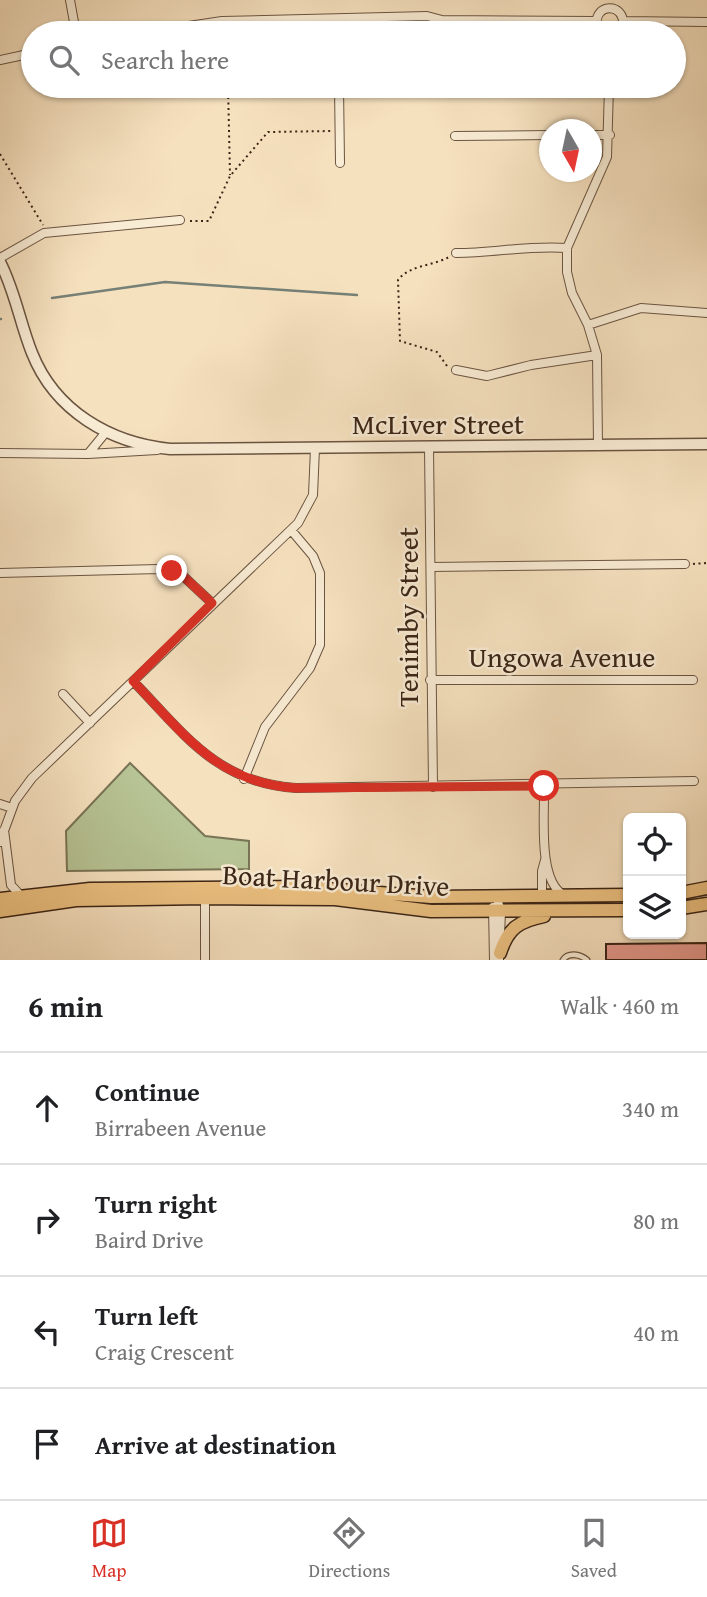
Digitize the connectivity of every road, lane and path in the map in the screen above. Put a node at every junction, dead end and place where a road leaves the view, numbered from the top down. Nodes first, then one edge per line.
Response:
1 (70, 0) edge
2 (610, 4) edge
3 (338, 19) joint
4 (74, 21) edge
5 (216, 21) edge
6 (596, 21) joint
7 (624, 21) edge
8 (686, 22) edge
9 (707, 22) edge
10 (21, 56) edge
11 (0, 60) edge
12 (228, 98) edge
13 (339, 98) edge
14 (609, 98) edge
15 (339, 131) junction
16 (539, 135) edge
17 (602, 135) edge
18 (610, 135) junction
19 (455, 136) dead end
20 (0, 154) edge
21 (340, 163) dead end
22 (230, 176) junction
23 (180, 220) joint
24 (44, 233) junction
25 (567, 248) junction
26 (456, 253) joint
27 (0, 260) edge
28 (707, 313) edge
29 (588, 325) junction
30 (597, 355) junction
31 (456, 370) joint
32 (106, 432) junction
33 (707, 444) edge
34 (598, 446) junction
35 (429, 447) junction
36 (315, 448) junction
37 (170, 449) junction
38 (0, 453) edge
39 (88, 454) junction
40 (291, 530) junction
41 (707, 563) edge
42 (685, 564) joint
43 (431, 567) junction
44 (0, 573) edge
45 (212, 603) junction
46 (430, 680) junction
47 (693, 680) dead end
48 (133, 681) junction
49 (63, 694) dead end
50 (90, 723) junction
51 (244, 779) junction
52 (694, 781) dead end
53 (544, 786) junction
54 (433, 787) junction
55 (0, 804) edge
56 (12, 808) junction
57 (4, 830) junction
58 (0, 842) edge
59 (545, 860) junction
60 (707, 888) edge
61 (686, 892) edge
62 (565, 895) junction
63 (623, 895) edge
64 (21, 896) junction
65 (496, 896) junction
66 (542, 896) junction
67 (205, 898) junction
68 (0, 899) edge
69 (707, 904) edge
70 (686, 907) edge
71 (614, 910) junction
72 (623, 910) edge
73 (0, 911) edge
74 (496, 911) junction
75 (572, 911) junction
76 (498, 958) edge
77 (205, 960) edge
78 (563, 960) edge
79 (587, 960) edge

1 - 4 street
2 - 6 street
2 - 7 street
3 - 5 street
3 - 6 street
8 - 9 street
10 - 11 street
12 - 22 path
13 - 15 street
14 - 18 street
15 - 21 street
15 - 22 path
16 - 19 street
17 - 18 street
18 - 25 street
20 - 24 path
22 - 23 path
23 - 24 street
24 - 27 street
25 - 26 street
25 - 29 street
26 - 31 path
27 - 32 street, McLiver Street
28 - 29 street
29 - 30 street
30 - 31 street
30 - 34 street
32 - 37 street, McLiver Street
32 - 39 street
33 - 34 street, McLiver Street
34 - 35 street, McLiver Street
35 - 36 street, McLiver Street
35 - 43 street, Tenimby Street
36 - 37 street, McLiver Street
36 - 40 street
37 - 39 street, McLiver Street
38 - 39 street, McLiver Street
40 - 45 street
40 - 51 street
41 - 42 path
42 - 43 street
43 - 46 street, Tenimby Street
44 - 45 street
45 - 48 street
46 - 47 street, Ungowa Avenue
46 - 54 street, Tenimby Street
48 - 50 street
48 - 51 street
49 - 50 street
50 - 56 street
51 - 54 street
52 - 53 street
53 - 54 street
53 - 59 street
55 - 56 street
56 - 57 street
57 - 58 street
57 - 64 street
59 - 62 street
59 - 66 street
60 - 61 main road
62 - 63 main road, Boat Harbour Drive
62 - 66 main road, Boat Harbour Drive
64 - 65 main road, Boat Harbour Drive
64 - 68 main road, Boat Harbour Drive
65 - 66 main road, Boat Harbour Drive
65 - 74 street
66 - 71 main road
67 - 73 main road, Boat Harbour Drive
67 - 74 main road, Boat Harbour Drive
67 - 77 street
69 - 70 main road
71 - 72 main road, Boat Harbour Drive
71 - 75 main road, Boat Harbour Drive
74 - 75 main road, Boat Harbour Drive
74 - 76 street
75 - 76 main road
78 - 79 lane

